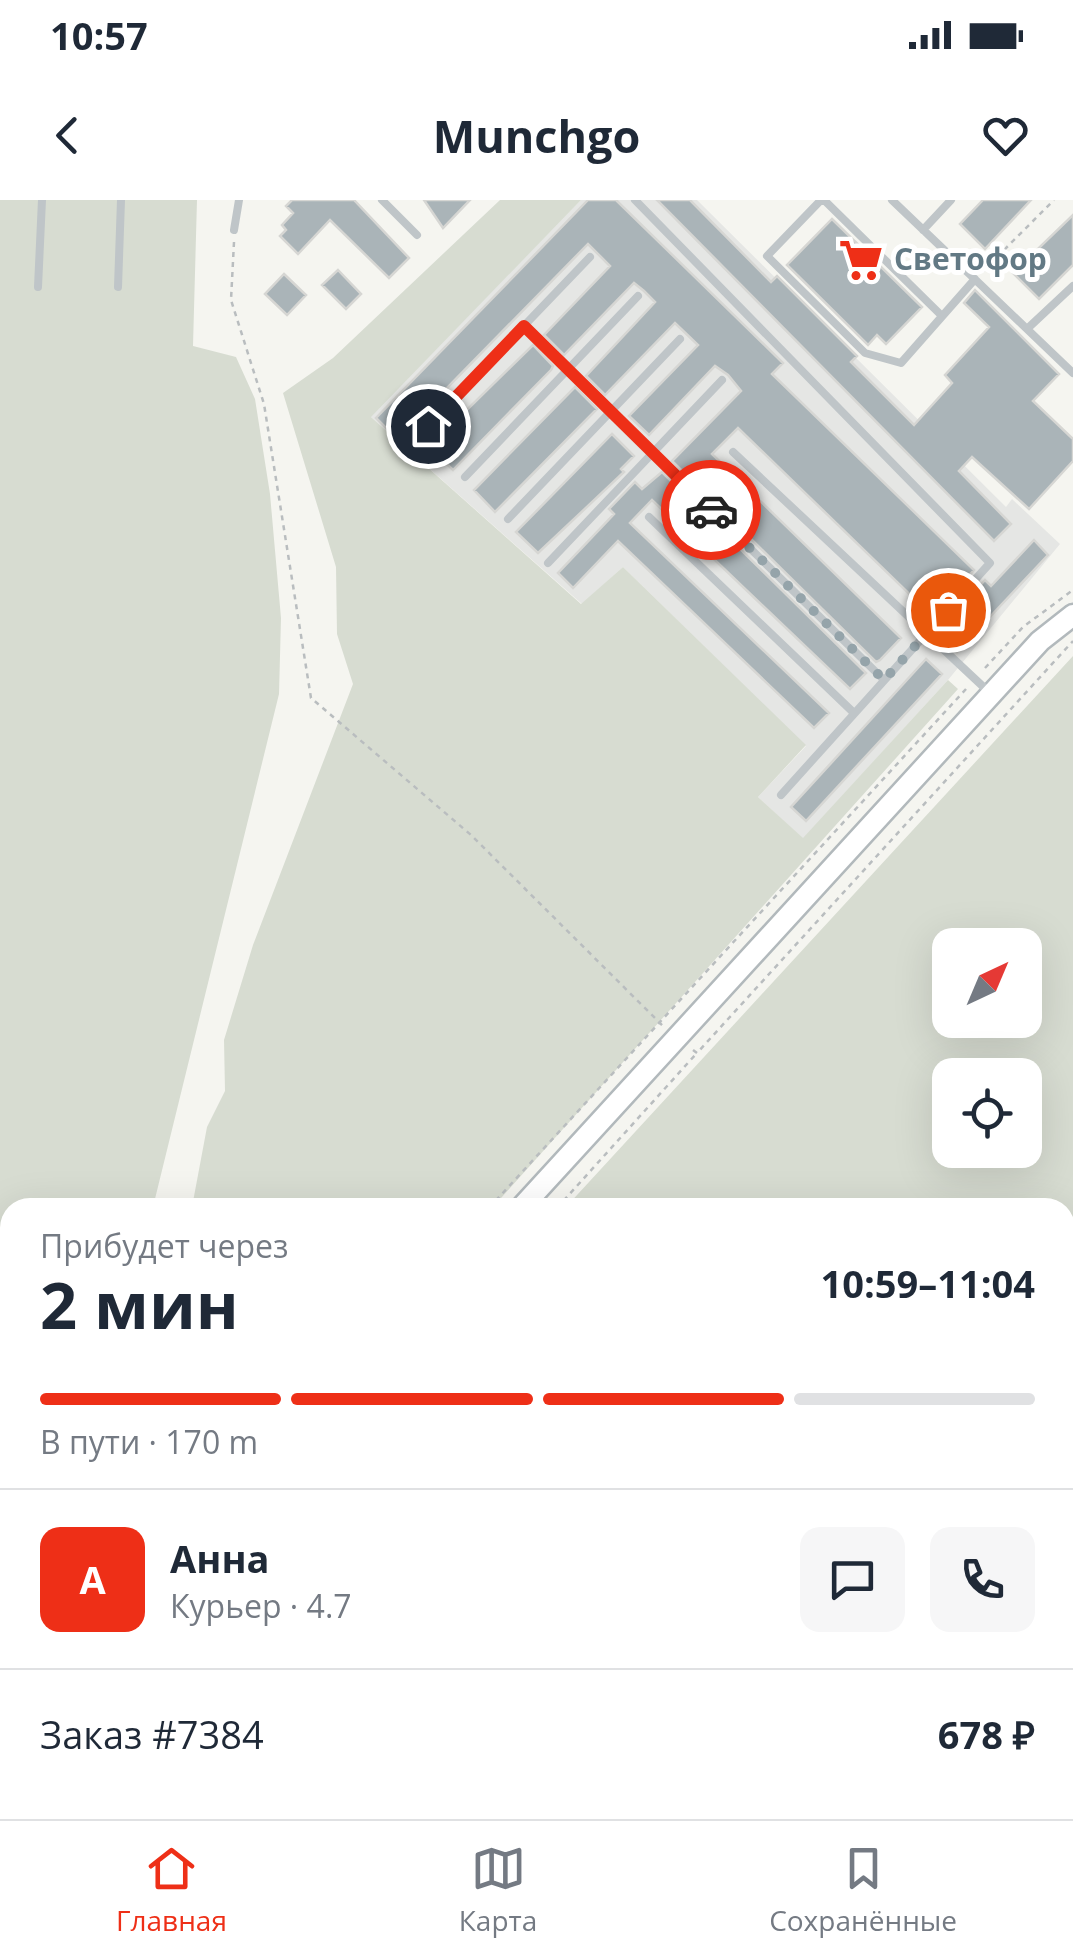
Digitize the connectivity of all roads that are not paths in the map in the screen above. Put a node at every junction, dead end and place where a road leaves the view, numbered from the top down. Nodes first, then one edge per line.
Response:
1 (42, 200) edge
2 (121, 200) edge
3 (238, 200) edge
4 (382, 200) edge
5 (635, 200) edge
6 (822, 200) edge
7 (892, 200) edge
8 (952, 200) edge
9 (234, 230) road end
10 (923, 230) junction
11 (417, 234) dead end
12 (590, 258) dead end
13 (974, 279) junction
14 (38, 286) dead end
15 (1073, 286) edge
16 (118, 288) dead end
17 (638, 296) dead end
18 (942, 316) junction
19 (524, 326) junction
20 (1027, 330) junction
21 (680, 339) dead end
22 (569, 370) junction
23 (1073, 373) edge
24 (722, 380) dead end
25 (611, 412) junction
26 (428, 426) dead end
27 (733, 452) dead end
28 (653, 453) junction
29 (466, 477) dead end
30 (649, 517) dead end
31 (508, 519) dead end
32 (548, 563) dead end
33 (1073, 615) edge
34 (926, 633) junction
35 (884, 680) junction
36 (991, 694) junction
37 (854, 714) junction
38 (781, 794) dead end
39 (530, 1198) edge

1 - 14 lane
2 - 16 lane
3 - 9 lane
4 - 11 lane
5 - 34 lane
6 - 18 lane
6 - 18 lane
7 - 10 lane
8 - 10 lane
10 - 13 lane
12 - 19 lane
13 - 18 lane
13 - 20 lane
15 - 20 lane
17 - 22 lane
19 - 22 lane
19 - 26 lane
20 - 23 lane
21 - 25 lane
22 - 25 lane
22 - 29 lane
24 - 28 lane
25 - 28 lane
25 - 31 lane
27 - 34 lane
28 - 32 lane
28 - 35 lane
30 - 37 lane
33 - 36 main road
34 - 35 lane
34 - 36 lane
35 - 37 lane
36 - 39 main road
37 - 38 lane

